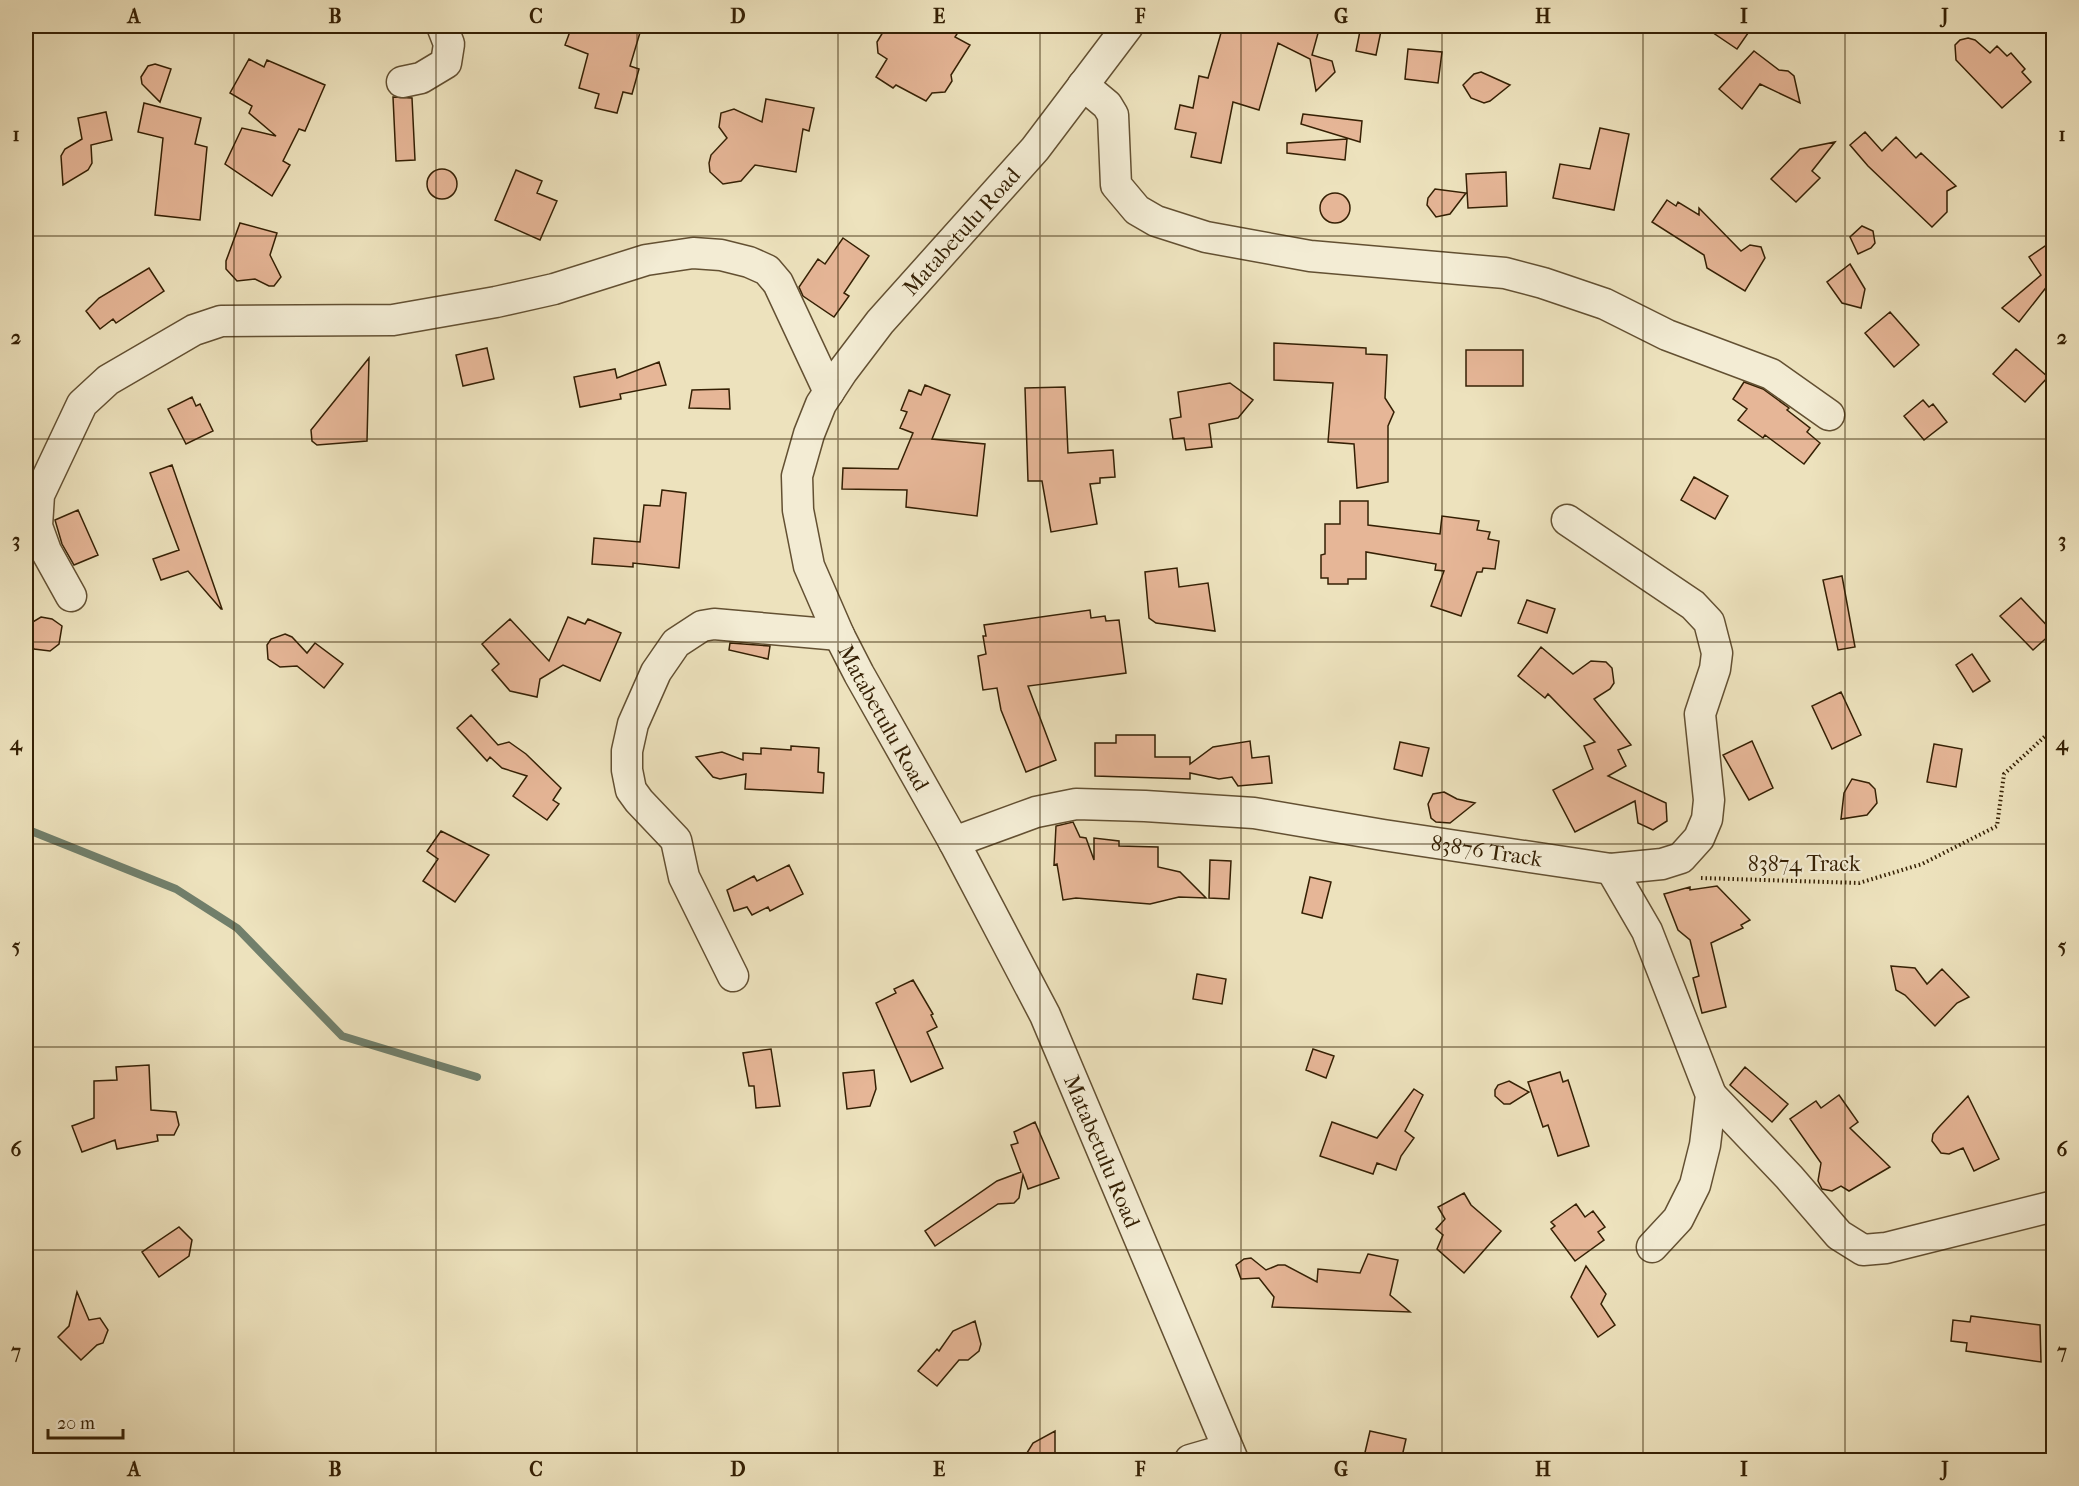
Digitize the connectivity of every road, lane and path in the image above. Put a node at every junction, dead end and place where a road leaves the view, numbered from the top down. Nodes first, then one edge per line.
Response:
1 (442, 26) edge
2 (1128, 26) edge
3 (402, 82) dead end
4 (1083, 85) junction
5 (829, 392) junction
6 (1829, 415) dead end
7 (1567, 520) dead end
8 (71, 596) dead end
9 (839, 635) junction
10 (2054, 728) edge
11 (954, 842) junction
12 (1662, 864) junction
13 (1611, 869) junction
14 (733, 976) dead end
15 (1711, 1095) junction
16 (2054, 1206) edge
17 (1652, 1247) dead end
18 (1230, 1455) edge
19 (1190, 1461) edge

1 - 3 street
2 - 4 street, Matabetulu Road
4 - 5 street, Matabetulu Road
4 - 6 street
5 - 8 street
5 - 9 street, Matabetulu Road
7 - 12 street, 83876 Track
9 - 11 street, Matabetulu Road
9 - 14 street
10 - 12 path, 83874 Track
11 - 13 street, 83876 Track
11 - 18 street, Matabetulu Road
12 - 13 street, 83876 Track
13 - 15 street
15 - 16 street
15 - 17 street
18 - 19 street

